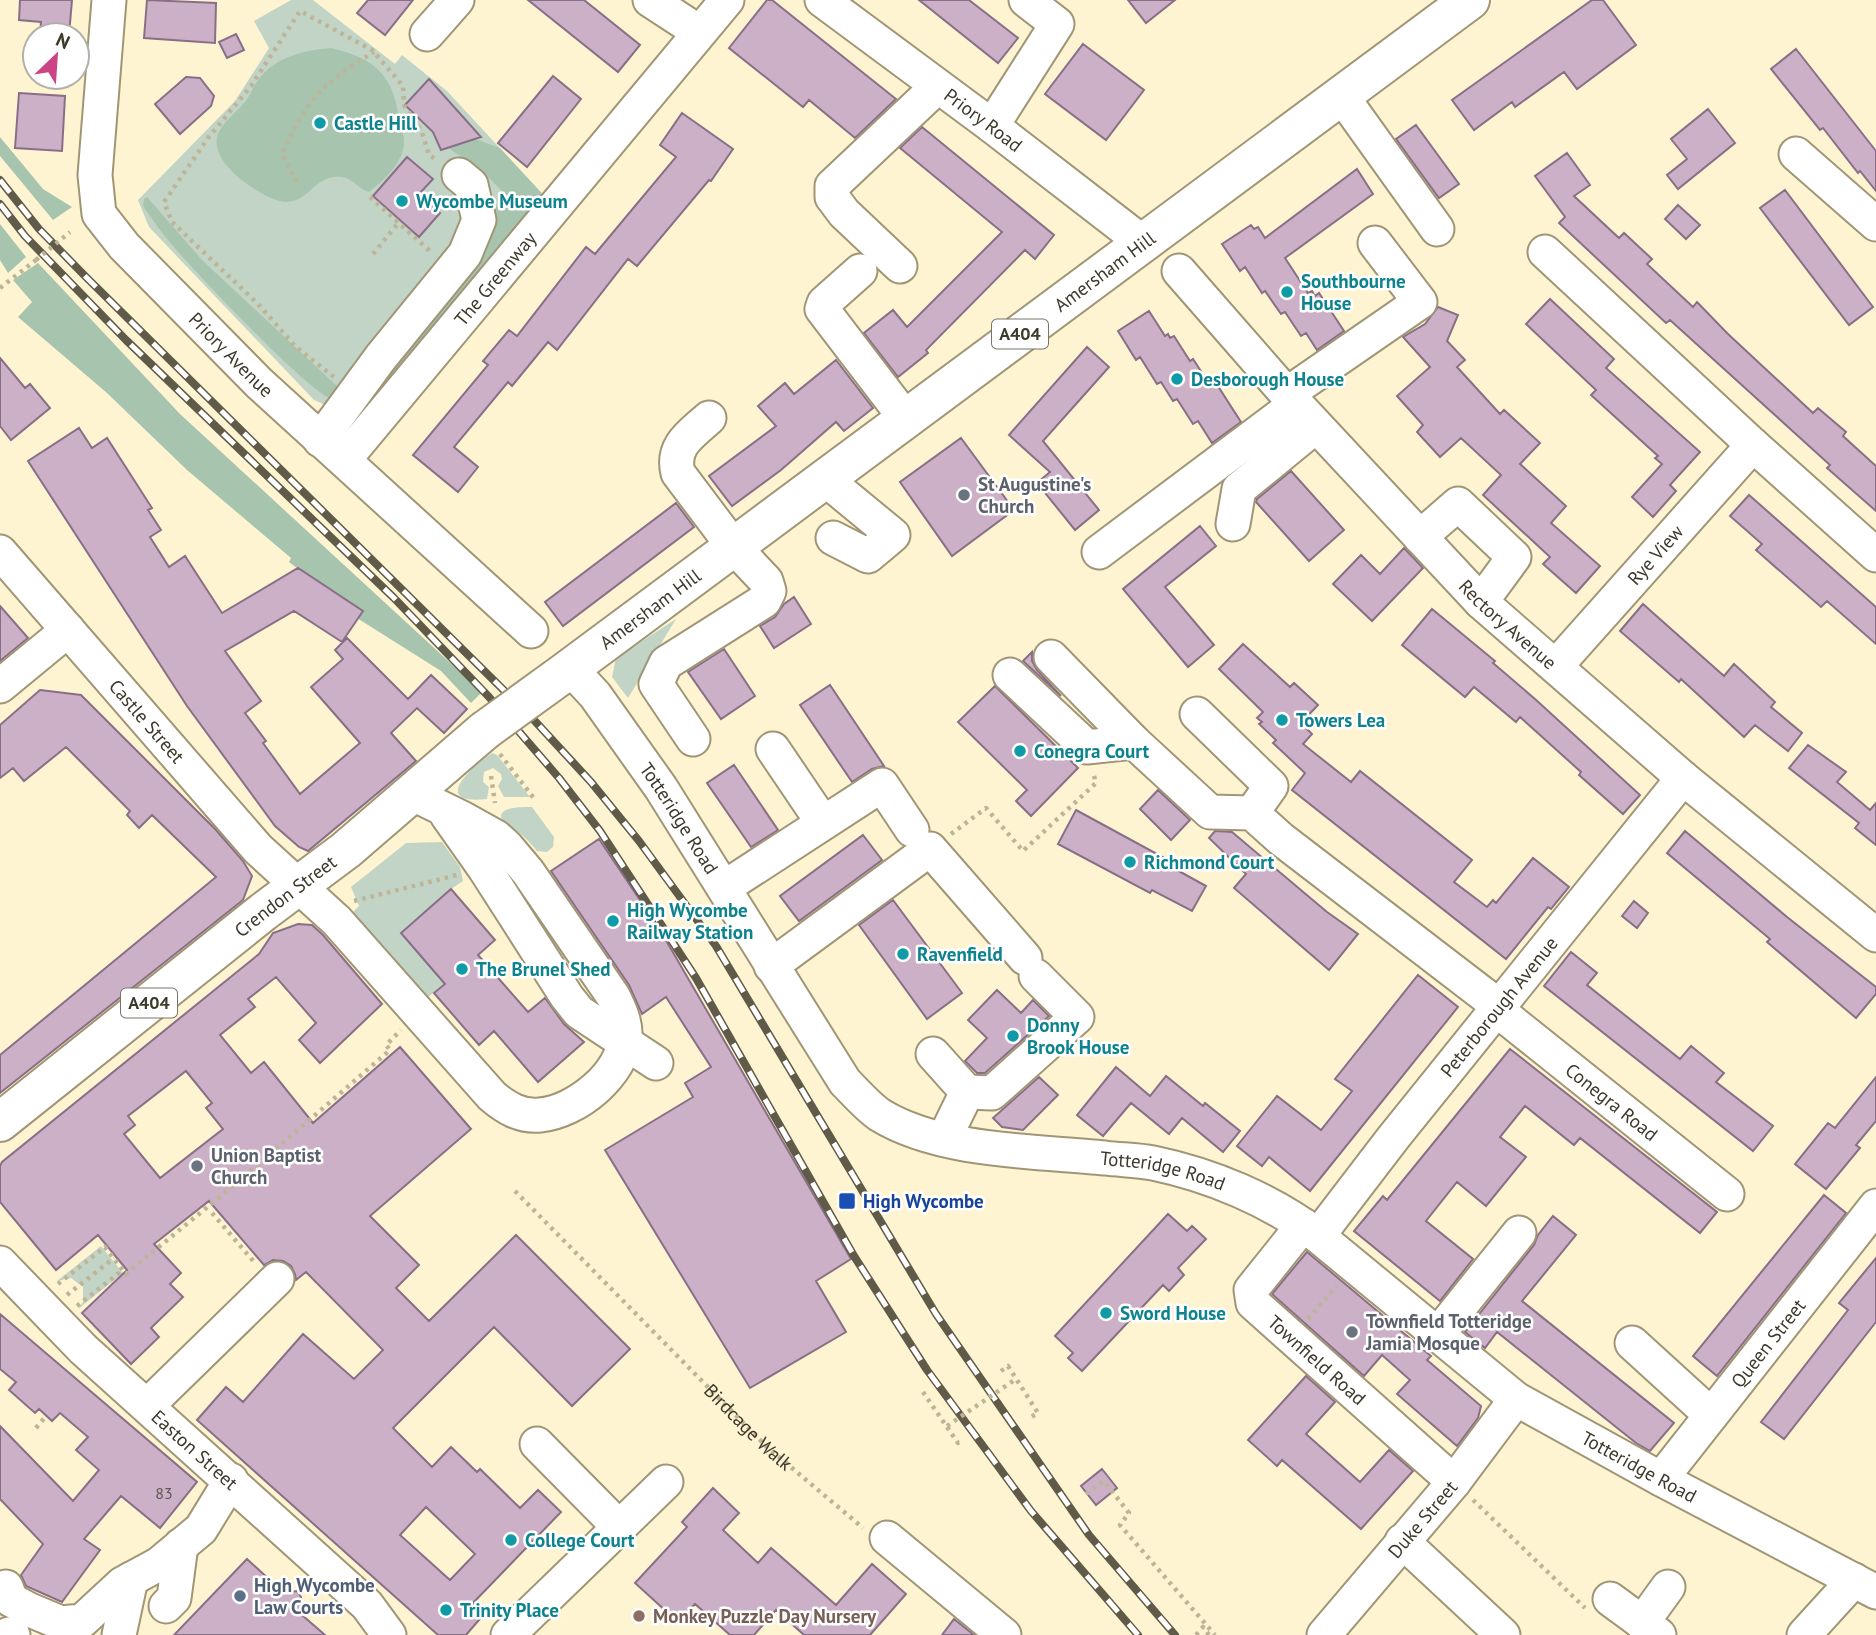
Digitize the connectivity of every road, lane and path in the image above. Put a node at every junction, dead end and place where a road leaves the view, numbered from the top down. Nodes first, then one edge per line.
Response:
1 (109, 0) edge
2 (457, 0) edge
3 (650, 0) edge
4 (727, 0) edge
5 (822, 0) edge
6 (1026, 0) edge
7 (1470, 0) edge
8 (699, 32) junction
9 (427, 34) dead end
10 (374, 52) junction
11 (937, 87) junction
12 (1341, 95) junction
13 (992, 126) junction
14 (1796, 154) dead end
15 (459, 175) joint
16 (297, 183) dead end
17 (370, 197) dead end
18 (399, 222) junction
19 (1876, 224) edge
20 (1437, 229) dead end
21 (70, 232) dead end
22 (1142, 242) junction
23 (1375, 243) dead end
24 (1545, 252) dead end
25 (373, 254) dead end
26 (433, 259) dead end
27 (900, 266) dead end
28 (860, 271) dead end
29 (1179, 271) dead end
30 (0, 288) edge
31 (355, 394) junction
32 (1300, 408) junction
33 (709, 418) dead end
34 (906, 419) junction
35 (1753, 445) junction
36 (332, 450) junction
37 (825, 479) junction
38 (1233, 523) dead end
39 (1420, 537) junction
40 (834, 538) dead end
41 (733, 547) junction
42 (0, 552) edge
43 (1099, 552) dead end
44 (1876, 555) edge
45 (1481, 602) junction
46 (68, 630) junction
47 (531, 631) dead end
48 (1051, 657) dead end
49 (1556, 666) junction
50 (563, 673) junction
51 (1010, 675) dead end
52 (0, 686) edge
53 (1197, 714) dead end
54 (693, 739) dead end
55 (490, 741) junction
56 (1134, 742) junction
57 (1087, 747) junction
58 (772, 749) dead end
59 (491, 776) dead end
60 (1683, 778) junction
61 (536, 800) dead end
62 (427, 802) junction
63 (495, 803) dead end
64 (1252, 813) junction
65 (823, 823) junction
66 (921, 840) junction
67 (458, 874) dead end
68 (299, 885) junction
69 (725, 887) junction
70 (349, 902) dead end
71 (1876, 935) edge
72 (771, 966) junction
73 (1499, 1008) junction
74 (406, 1025) dead end
75 (624, 1043) junction
76 (933, 1054) dead end
77 (656, 1063) dead end
78 (967, 1092) junction
79 (0, 1122) edge
80 (944, 1139) junction
81 (514, 1191) dead end
82 (1727, 1194) dead end
83 (1876, 1206) edge
84 (216, 1214) dead end
85 (1311, 1230) junction
86 (1519, 1233) dead end
87 (114, 1258) junction
88 (0, 1263) edge
89 (123, 1270) junction
90 (274, 1281) joint
91 (63, 1298) junction
92 (67, 1304) dead end
93 (1318, 1308) dead end
94 (72, 1310) dead end
95 (1311, 1316) dead end
96 (1438, 1334) junction
97 (1632, 1343) dead end
98 (1001, 1371) dead end
99 (1016, 1379) junction
100 (923, 1392) dead end
101 (1516, 1399) junction
102 (148, 1406) junction
103 (1711, 1415) junction
104 (46, 1416) dead end
105 (1031, 1418) dead end
106 (947, 1426) junction
107 (36, 1428) dead end
108 (960, 1442) dead end
109 (537, 1444) dead end
110 (1661, 1479) junction
111 (231, 1480) junction
112 (666, 1482) dead end
113 (1454, 1482) junction
114 (1086, 1494) dead end
115 (619, 1527) junction
116 (887, 1538) joint
117 (1402, 1541) junction
118 (181, 1545) junction
119 (126, 1581) junction
120 (1865, 1586) edge
121 (6, 1587) dead end
122 (1668, 1587) dead end
123 (166, 1606) dead end
124 (1602, 1607) joint
125 (1650, 1629) edge
126 (90, 1635) edge
127 (119, 1635) edge
128 (388, 1635) edge
129 (508, 1635) edge
130 (1004, 1635) edge
131 (1196, 1635) edge
132 (1209, 1635) edge
133 (1215, 1635) edge
134 (1324, 1635) edge
135 (1503, 1635) edge
136 (1804, 1635) edge

1 - 36 street, Priory Avenue
2 - 9 street
3 - 8 street
4 - 8 street, The Greenway
5 - 11 street, Priory Road
6 - 13 street
7 - 12 main road, Amersham Hill / A404
8 - 36 street, The Greenway
10 - 15 path
10 - 16 path
10 - 31 path
11 - 13 street, Priory Road
11 - 27 street
12 - 20 street
12 - 22 main road, Amersham Hill / A404
13 - 22 street, Priory Road
14 - 19 street
15 - 31 street
17 - 18 path
18 - 25 path
18 - 26 path
21 - 30 path, bridge
22 - 34 main road, Amersham Hill / A404
23 - 32 street
24 - 35 street
28 - 34 street
29 - 32 street, Rectory Avenue
31 - 36 street
32 - 38 street
32 - 39 street, Rectory Avenue
32 - 43 street
33 - 41 street
34 - 37 main road, Amersham Hill / A404
35 - 44 street
35 - 49 street, Rye View
36 - 47 street, Priory Avenue
37 - 40 street
37 - 41 main road, Amersham Hill / A404
39 - 45 street, Rectory Avenue
39 - 45 street
41 - 50 main road, Amersham Hill / A404
41 - 54 street
42 - 46 street, Castle Street
45 - 49 street, Rectory Avenue
46 - 52 street
46 - 68 street, Castle Street
48 - 56 street
49 - 60 street, Rectory Avenue
50 - 55 main road, Crendon Street / A404, bridge
50 - 69 street, Totteridge Road
51 - 57 street
53 - 64 street
55 - 61 path
55 - 62 main road, Crendon Street / A404
56 - 57 street
56 - 64 street
57 - 66 path
58 - 65 street
59 - 63 path
60 - 71 street, Rectory Avenue
60 - 73 street, Peterborough Avenue
62 - 68 main road, Crendon Street / A404
62 - 75 street
64 - 73 street, Conegra Road
65 - 66 street
65 - 69 street
66 - 72 street
66 - 78 street
67 - 70 path
68 - 75 street, Castle Street
68 - 79 main road, Crendon Street / A404
69 - 72 street, Totteridge Road
72 - 80 street, Totteridge Road
73 - 82 street, Conegra Road
73 - 85 street, Peterborough Avenue
74 - 89 path
75 - 77 street
76 - 78 street
78 - 80 street
80 - 85 street, Totteridge Road
81 - 116 path, Birdcage Walk
83 - 103 street, Queen Street
84 - 90 path
85 - 96 street, Totteridge Road
85 - 113 street, Townfield Road
86 - 96 street
87 - 89 path
87 - 91 path
87 - 91 path
88 - 102 street, Easton Street
89 - 94 path
90 - 102 street
91 - 92 path
93 - 95 path
96 - 101 street, Totteridge Road
97 - 103 street
98 - 99 path
99 - 105 path
99 - 106 path, bridge
100 - 106 path
101 - 110 street, Totteridge Road
101 - 113 street, Duke Street
102 - 111 street, Easton Street
103 - 110 street, Queen Street
104 - 107 path
106 - 108 path
109 - 115 street
110 - 120 street, Totteridge Road
111 - 118 street
111 - 128 street, Easton Street
112 - 115 street
113 - 117 street, Duke Street
113 - 124 path
114 - 133 path
115 - 129 street
116 - 130 street
117 - 134 street, Duke Street
117 - 135 street
118 - 119 street
118 - 123 street
119 - 121 street
119 - 126 street
119 - 127 street
120 - 136 street
122 - 125 street
124 - 125 street
131 - 132 path

